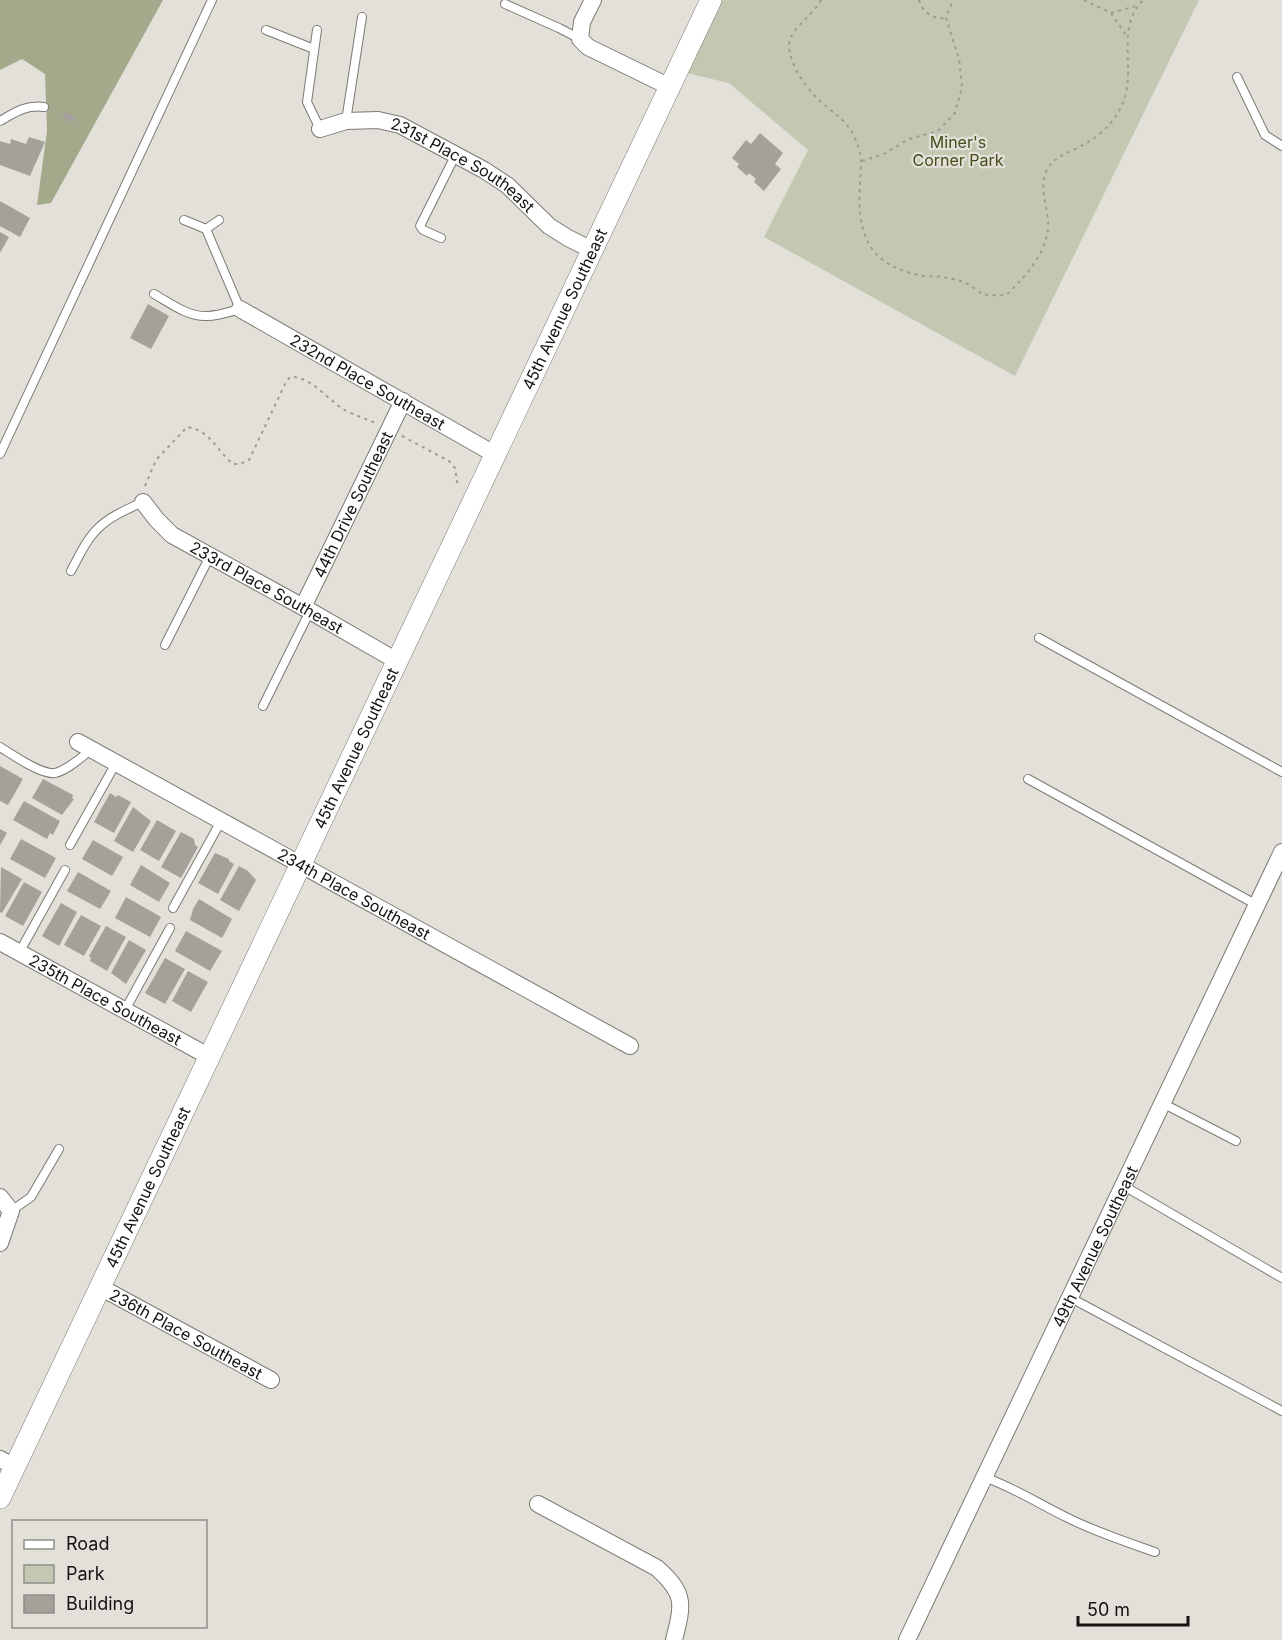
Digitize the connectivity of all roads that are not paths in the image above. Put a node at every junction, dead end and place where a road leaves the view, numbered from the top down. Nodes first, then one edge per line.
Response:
1 (212, 0) edge
2 (593, 0) edge
3 (711, 0) edge
4 (505, 4) dead end
5 (362, 17) dead end
6 (266, 30) dead end
7 (317, 30) dead end
8 (580, 39) junction
9 (314, 49) junction
10 (1237, 77) dead end
11 (670, 87) junction
12 (44, 107) dead end
13 (0, 121) edge
14 (346, 121) junction
15 (320, 129) joint
16 (1282, 146) edge
17 (456, 154) junction
18 (184, 220) dead end
19 (219, 220) dead end
20 (206, 229) junction
21 (441, 238) dead end
22 (592, 250) junction
23 (154, 294) dead end
24 (240, 309) junction
25 (403, 401) junction
26 (0, 454) edge
27 (496, 455) junction
28 (143, 502) joint
29 (210, 556) junction
30 (71, 572) dead end
31 (307, 609) junction
32 (1039, 638) dead end
33 (165, 645) dead end
34 (397, 661) junction
35 (263, 706) dead end
36 (84, 746) joint
37 (0, 747) edge
38 (116, 763) junction
39 (1282, 772) edge
40 (1028, 779) dead end
41 (221, 821) junction
42 (70, 845) dead end
43 (1282, 852) edge
44 (301, 865) junction
45 (65, 870) dead end
46 (1257, 905) junction
47 (173, 908) dead end
48 (170, 928) dead end
49 (0, 942) edge
50 (20, 953) junction
51 (125, 1011) junction
52 (630, 1046) dead end
53 (210, 1057) junction
54 (1164, 1104) junction
55 (1236, 1141) dead end
56 (59, 1149) dead end
57 (1124, 1186) junction
58 (0, 1197) edge
59 (11, 1211) junction
60 (0, 1243) edge
61 (1282, 1278) edge
62 (100, 1287) junction
63 (1069, 1297) junction
64 (271, 1380) dead end
65 (1282, 1411) edge
66 (7, 1463) edge
67 (984, 1477) junction
68 (0, 1498) edge
69 (538, 1504) dead end
70 (1155, 1552) dead end
71 (674, 1640) edge
72 (907, 1640) edge

1 - 26 lane
2 - 8 street
3 - 11 street, 45th Avenue Southeast
4 - 8 lane
5 - 14 lane
6 - 9 lane
7 - 9 lane
8 - 11 street
9 - 15 lane
10 - 16 lane
11 - 22 street, 45th Avenue Southeast
12 - 13 lane
14 - 15 street, 231st Place Southeast
14 - 17 street, 231st Place Southeast
17 - 21 lane
17 - 22 street, 231st Place Southeast
18 - 20 lane
19 - 20 lane
20 - 24 lane
22 - 27 street, 45th Avenue Southeast
23 - 24 lane
24 - 25 street, 232nd Place Southeast
25 - 27 street, 232nd Place Southeast
25 - 31 street, 44th Drive Southeast
27 - 34 street, 45th Avenue Southeast
28 - 29 street, 233rd Place Southeast
28 - 30 lane
29 - 31 street, 233rd Place Southeast
29 - 33 lane
31 - 34 street, 233rd Place Southeast
31 - 35 lane
32 - 39 lane
34 - 44 street, 45th Avenue Southeast
36 - 37 lane
36 - 38 street, 234th Place Southeast
38 - 41 street, 234th Place Southeast
38 - 42 lane
40 - 46 lane
41 - 44 street, 234th Place Southeast
41 - 47 lane
43 - 46 street, 49th Avenue Southeast
44 - 52 street, 234th Place Southeast
44 - 53 street, 45th Avenue Southeast
45 - 50 lane
46 - 54 street, 49th Avenue Southeast
48 - 51 lane
49 - 50 street, 235th Place Southeast
50 - 51 street, 235th Place Southeast
51 - 53 street, 235th Place Southeast
53 - 62 street, 45th Avenue Southeast
54 - 55 lane
54 - 57 street, 49th Avenue Southeast
56 - 59 lane
57 - 61 lane
57 - 63 street, 49th Avenue Southeast
58 - 59 street
59 - 60 street
62 - 64 street, 236th Place Southeast
62 - 66 street, 45th Avenue Southeast
63 - 65 lane
63 - 67 street, 49th Avenue Southeast
66 - 68 street, 45th Avenue Southeast
67 - 70 lane
67 - 72 street, 49th Avenue Southeast
69 - 71 street

